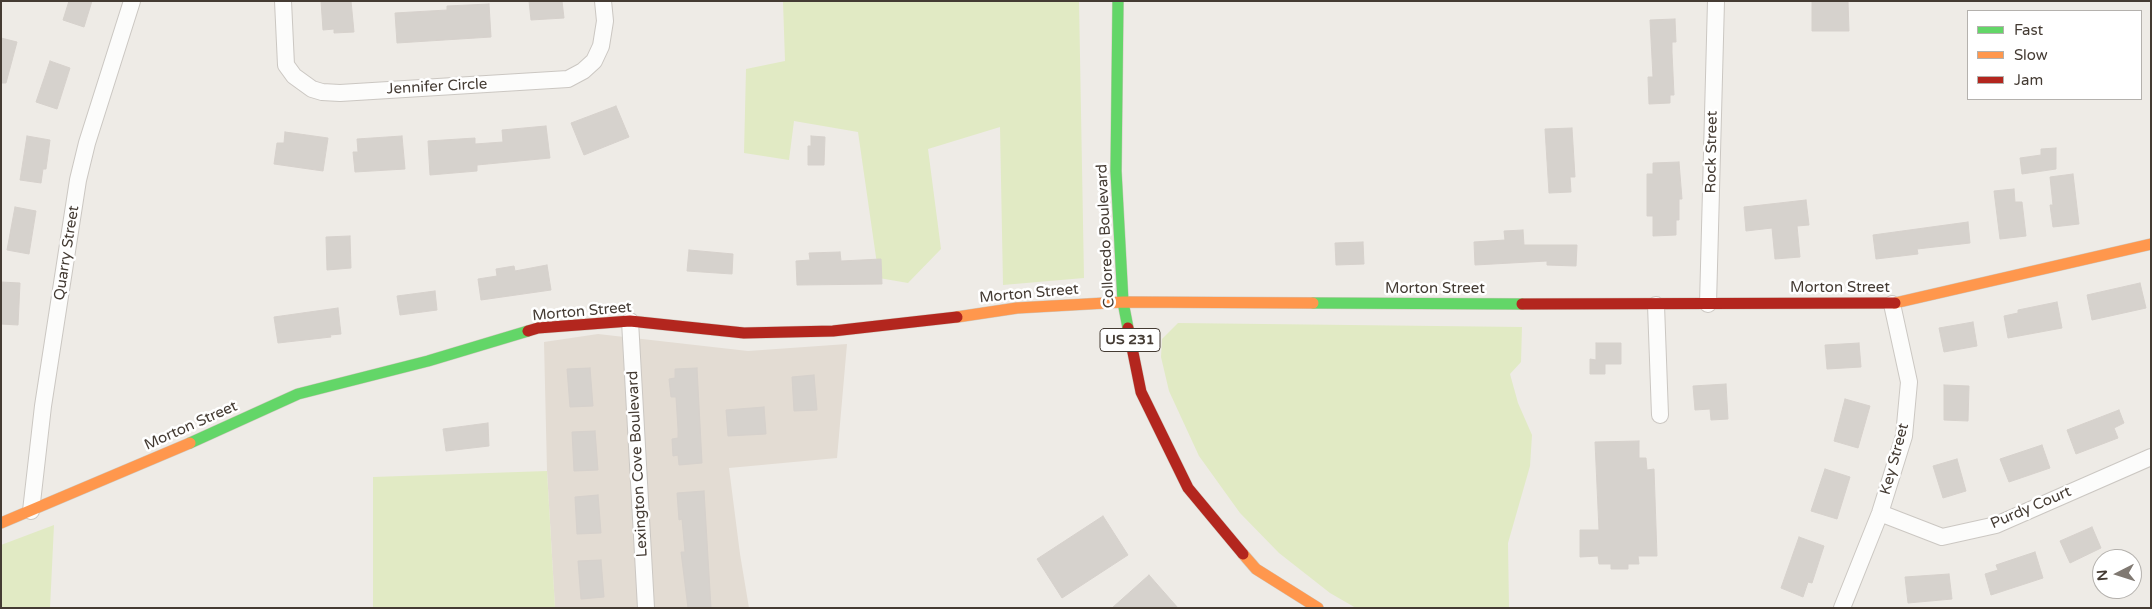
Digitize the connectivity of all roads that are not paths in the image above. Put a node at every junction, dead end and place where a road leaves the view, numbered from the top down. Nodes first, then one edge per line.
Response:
1 (132, 1) edge
2 (282, 1) edge
3 (603, 1) edge
4 (1118, 1) edge
5 (1716, 1) edge
6 (2151, 244) edge
7 (1123, 302) junction
8 (1708, 304) junction
9 (1892, 304) junction
10 (1656, 305) junction
11 (630, 321) junction
12 (1660, 415) dead end
13 (2151, 457) edge
14 (32, 511) junction
15 (1880, 514) junction
16 (1, 523) edge
17 (646, 608) edge
18 (1318, 608) edge
19 (1842, 608) edge

1 - 14 street, Quarry Street
2 - 3 street, Jennifer Circle
4 - 7 main road, Colloredo Boulevard / US 231
5 - 8 street, Rock Street
6 - 9 main road, Morton Street
7 - 10 main road, Morton Street
7 - 11 main road, Morton Street
7 - 18 main road, Colloredo Boulevard / US 231
8 - 9 main road, Morton Street
8 - 10 main road, Morton Street
9 - 15 street, Key Street
10 - 12 street
11 - 14 main road, Morton Street
11 - 17 street, Lexington Cove Boulevard
13 - 15 street, Purdy Court
14 - 16 main road, Morton Street
15 - 19 street, Key Street

